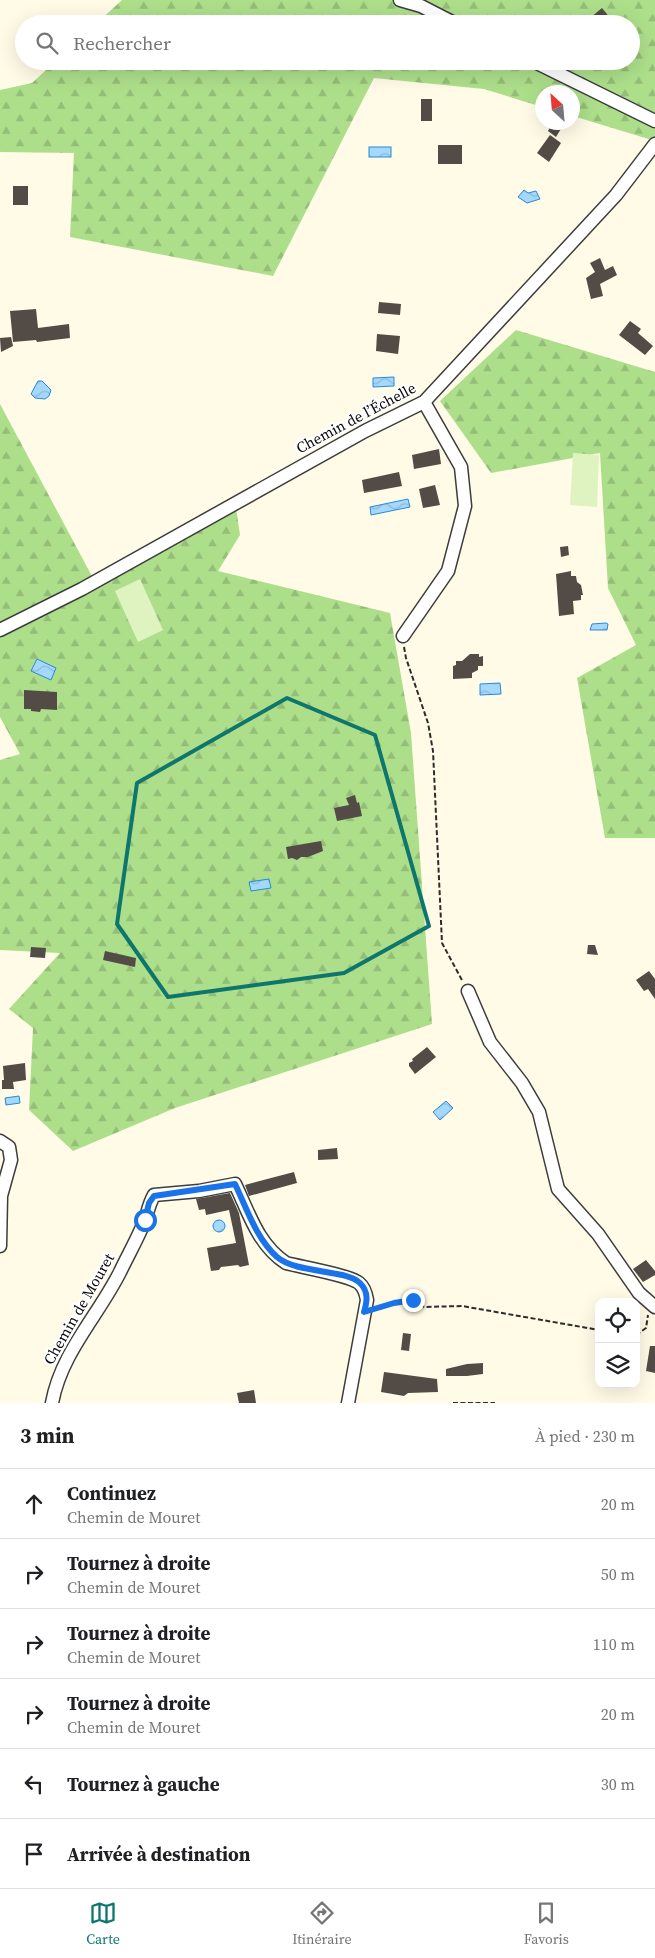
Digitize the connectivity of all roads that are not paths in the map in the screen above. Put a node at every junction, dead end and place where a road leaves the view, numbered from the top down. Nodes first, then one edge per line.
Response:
1 (400, 0) edge
2 (438, 15) edge
3 (551, 70) edge
4 (655, 122) edge
5 (655, 144) edge
6 (424, 402) junction
7 (0, 630) edge
8 (403, 636) road end
9 (468, 991) road end
10 (0, 1141) edge
11 (0, 1246) edge
12 (652, 1304) edge
13 (52, 1403) edge
14 (348, 1403) edge

1 - 2 street
3 - 4 street
5 - 6 street, Chemin de l’Échelle
6 - 7 street, Chemin de l’Échelle
6 - 8 street
9 - 12 street
10 - 11 street
13 - 14 street, Chemin de Mouret

